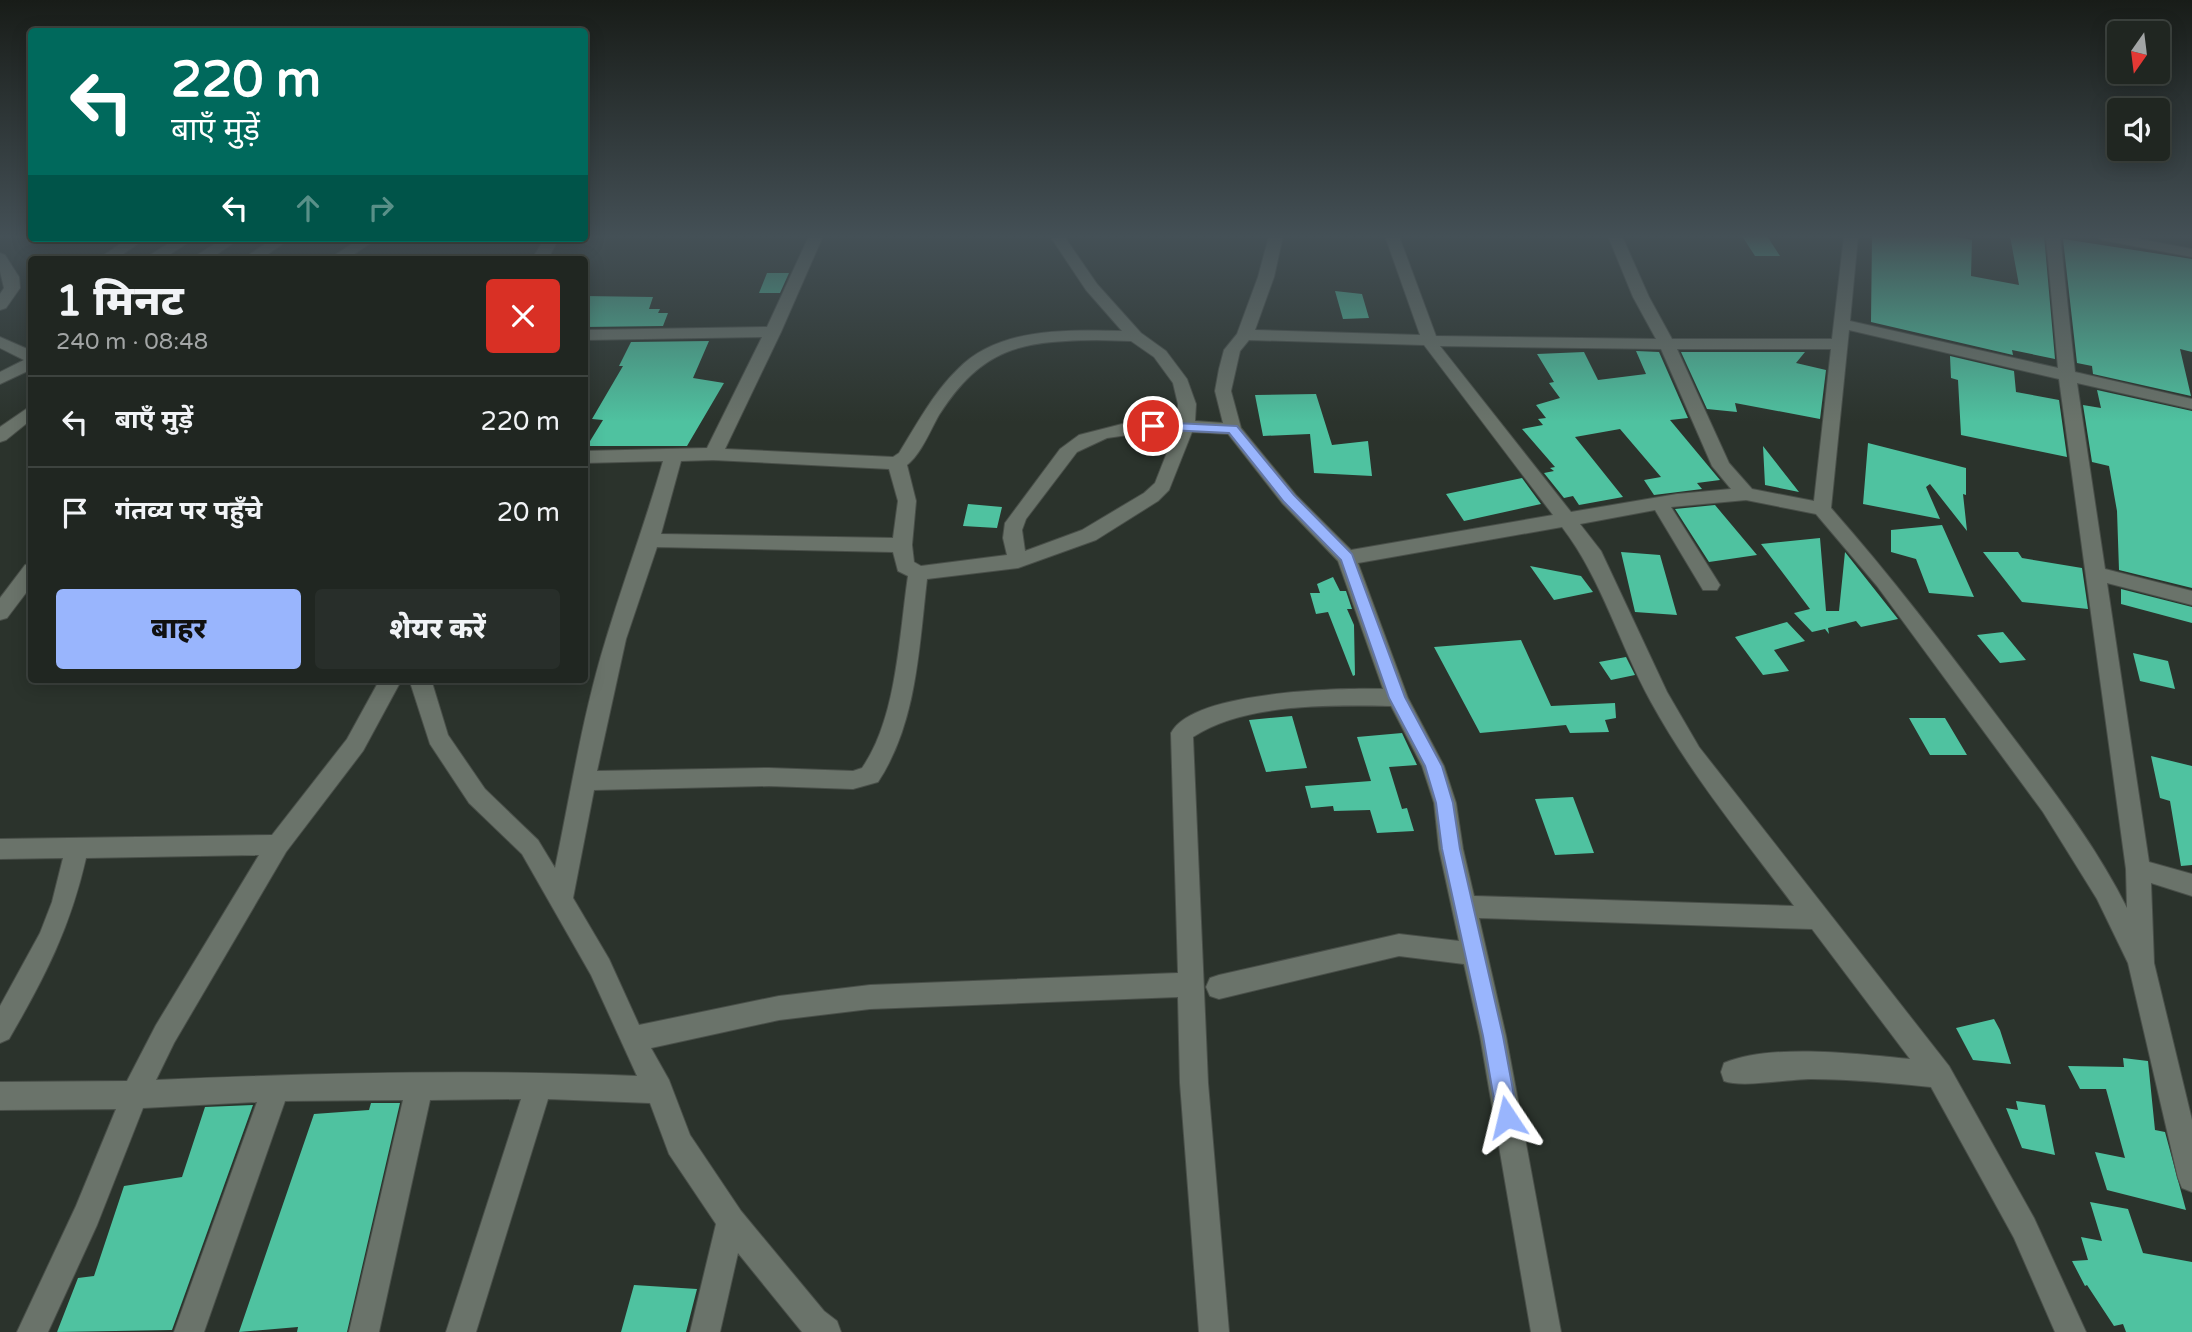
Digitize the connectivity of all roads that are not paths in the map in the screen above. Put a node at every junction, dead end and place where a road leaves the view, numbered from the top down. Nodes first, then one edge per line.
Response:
1 (788, 298) edge
2 (1101, 298) edge
3 (1258, 298) edge
4 (1414, 298) edge
5 (1642, 298) edge
6 (1845, 298) edge
7 (2059, 298) edge
8 (773, 332) junction
9 (1841, 334) junction
10 (588, 335) edge
11 (1245, 335) junction
12 (1135, 336) junction
13 (0, 342) edge
14 (1430, 342) junction
15 (1667, 344) junction
16 (28, 362) edge
17 (28, 364) edge
18 (2067, 375) junction
19 (0, 379) edge
20 (2192, 404) edge
21 (28, 413) edge
22 (1186, 426) junction
23 (1233, 429) junction
24 (0, 436) edge
25 (674, 454) junction
26 (713, 454) junction
27 (588, 457) edge
28 (897, 463) junction
29 (1746, 494) junction
30 (1660, 504) junction
31 (1822, 509) junction
32 (1565, 520) junction
33 (649, 540) junction
34 (902, 545) junction
35 (1347, 558) junction
36 (1018, 561) junction
37 (918, 573) junction
38 (2094, 573) junction
39 (28, 575) edge
40 (1710, 585) dead end
41 (2192, 598) edge
42 (0, 612) edge
43 (389, 683) edge
44 (420, 683) edge
45 (1397, 698) junction
46 (584, 781) junction
47 (278, 845) junction
48 (0, 849) edge
49 (77, 849) junction
50 (2138, 869) junction
51 (2192, 885) edge
52 (561, 898) junction
53 (1464, 907) junction
54 (1819, 918) junction
55 (1475, 954) junction
56 (2141, 963) junction
57 (1191, 985) junction
58 (1219, 987) dead end
59 (0, 1030) edge
60 (632, 1039) junction
61 (1734, 1072) dead end
62 (1939, 1075) junction
63 (539, 1085) junction
64 (276, 1088) junction
65 (419, 1088) junction
66 (659, 1090) junction
67 (135, 1095) junction
68 (0, 1096) edge
69 (2192, 1178) edge
70 (731, 1221) junction
71 (32, 1332) edge
72 (189, 1332) edge
73 (364, 1332) edge
74 (461, 1332) edge
75 (705, 1332) edge
76 (825, 1332) edge
77 (1214, 1332) edge
78 (1546, 1332) edge
79 (2071, 1332) edge

1 - 8 street
2 - 12 street
3 - 11 street
4 - 14 street
5 - 15 street
6 - 9 street
7 - 18 street
8 - 10 street
8 - 26 street
9 - 15 street
9 - 18 street
9 - 31 street
11 - 14 street
11 - 23 street
12 - 22 street
12 - 28 street
13 - 16 street
14 - 15 street
14 - 32 street
15 - 29 street
17 - 19 street
18 - 20 street
18 - 38 street
21 - 24 street
22 - 23 street
22 - 36 street
22 - 36 street
23 - 35 street
25 - 26 street
25 - 27 street
25 - 33 street
26 - 28 street
28 - 34 street
29 - 30 street
29 - 31 street
30 - 32 street
30 - 40 street
31 - 56 street
32 - 35 street
32 - 54 street
33 - 34 street
33 - 46 street
34 - 37 street
35 - 45 street
36 - 37 street
37 - 46 street
38 - 41 street
38 - 50 street
39 - 42 street
43 - 47 street
44 - 52 street
45 - 53 street
45 - 57 street
46 - 52 street
47 - 49 street
47 - 67 street
48 - 49 street
49 - 59 street
50 - 51 street
50 - 56 street
52 - 60 street
53 - 54 street
53 - 55 street
54 - 62 street
55 - 58 street
55 - 78 street
56 - 69 street
57 - 60 street
57 - 77 street
60 - 66 street
61 - 62 street
62 - 79 street
63 - 65 street
63 - 66 street
63 - 74 street
64 - 65 street
64 - 67 street
64 - 72 street
65 - 73 street
66 - 70 street
67 - 68 street
67 - 71 street
70 - 75 street
70 - 76 street

